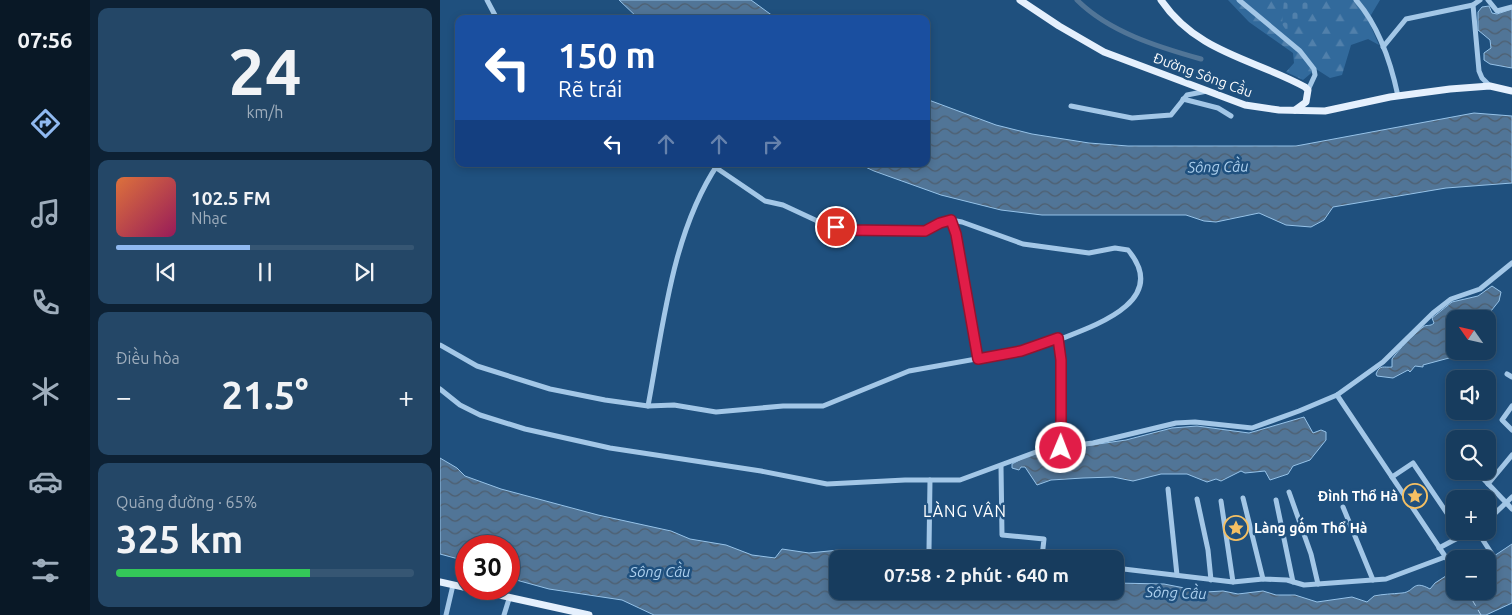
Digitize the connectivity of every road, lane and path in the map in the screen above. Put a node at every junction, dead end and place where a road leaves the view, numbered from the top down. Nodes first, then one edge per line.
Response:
1 (487, 0) edge
2 (1020, 0) edge
3 (1161, 0) edge
4 (1239, 0) edge
5 (1356, 0) edge
6 (1480, 0) edge
7 (1488, 0) edge
8 (1473, 5) junction
9 (1512, 7) edge
10 (496, 15) edge
11 (1383, 47) junction
12 (1490, 86) junction
13 (1308, 90) junction
14 (1207, 91) junction
15 (1512, 91) edge
16 (1398, 96) junction
17 (1183, 99) junction
18 (1071, 106) dead end
19 (1295, 111) junction
20 (1231, 116) dead end
21 (716, 167) edge
22 (718, 167) edge
23 (951, 220) junction
24 (1512, 263) edge
25 (1058, 340) junction
26 (440, 345) edge
27 (978, 359) junction
28 (440, 389) edge
29 (1337, 395) junction
30 (648, 406) junction
31 (1512, 406) edge
32 (1512, 430) edge
33 (1061, 448) junction
34 (1512, 455) edge
35 (1002, 466) junction
36 (1392, 477) junction
37 (930, 480) junction
38 (1484, 480) edge
39 (1488, 484) junction
40 (1168, 489) dead end
41 (1289, 492) dead end
42 (1512, 497) edge
43 (1243, 498) dead end
44 (1196, 499) dead end
45 (1276, 500) dead end
46 (1221, 501) dead end
47 (1507, 503) junction
48 (1342, 507) dead end
49 (1512, 509) edge
50 (1446, 512) edge
51 (1496, 513) edge
52 (1452, 540) edge
53 (1439, 548) junction
54 (929, 550) dead end
55 (1043, 550) edge
56 (1446, 557) joint
57 (1124, 569) edge
58 (1177, 575) junction
59 (1210, 580) junction
60 (1263, 580) junction
61 (1373, 580) junction
62 (440, 582) edge
63 (1233, 582) junction
64 (1293, 582) junction
65 (1318, 584) junction
66 (452, 586) junction
67 (455, 587) edge
68 (509, 600) edge
69 (513, 600) edge
70 (562, 612) edge
71 (576, 613) edge
72 (446, 615) edge
73 (504, 615) edge
74 (589, 615) edge

1 - 10 street
2 - 14 main road, Đường Sông Cầu
3 - 13 main road
4 - 13 street
5 - 11 street
6 - 8 street
7 - 9 street
8 - 11 street
8 - 12 street
11 - 16 street
12 - 15 main road, Đường Sông Cầu
12 - 16 main road, Đường Sông Cầu
13 - 19 main road
14 - 17 street
14 - 19 main road, Đường Sông Cầu
16 - 19 main road, Đường Sông Cầu
17 - 18 street
17 - 20 street
21 - 30 street
22 - 23 street
23 - 25 street
23 - 27 street
24 - 29 street
25 - 27 street
25 - 33 street
26 - 30 street
27 - 30 street
28 - 37 street
29 - 33 street
29 - 36 street
31 - 32 street
33 - 35 street
34 - 39 street
35 - 37 street
35 - 55 street
36 - 50 street
36 - 53 street
37 - 54 street
38 - 39 street
39 - 47 street
40 - 58 street
41 - 65 street
42 - 47 street
43 - 60 street
44 - 59 street
45 - 64 street
46 - 63 street
47 - 49 street
47 - 51 street
48 - 61 street
52 - 53 street
53 - 56 street
56 - 61 street
57 - 58 street
58 - 59 street
59 - 63 street
60 - 63 street
60 - 64 street
61 - 65 street
62 - 66 main road
64 - 65 street
66 - 67 main road
66 - 72 street
68 - 73 street
69 - 70 main road
70 - 71 main road
71 - 74 main road

